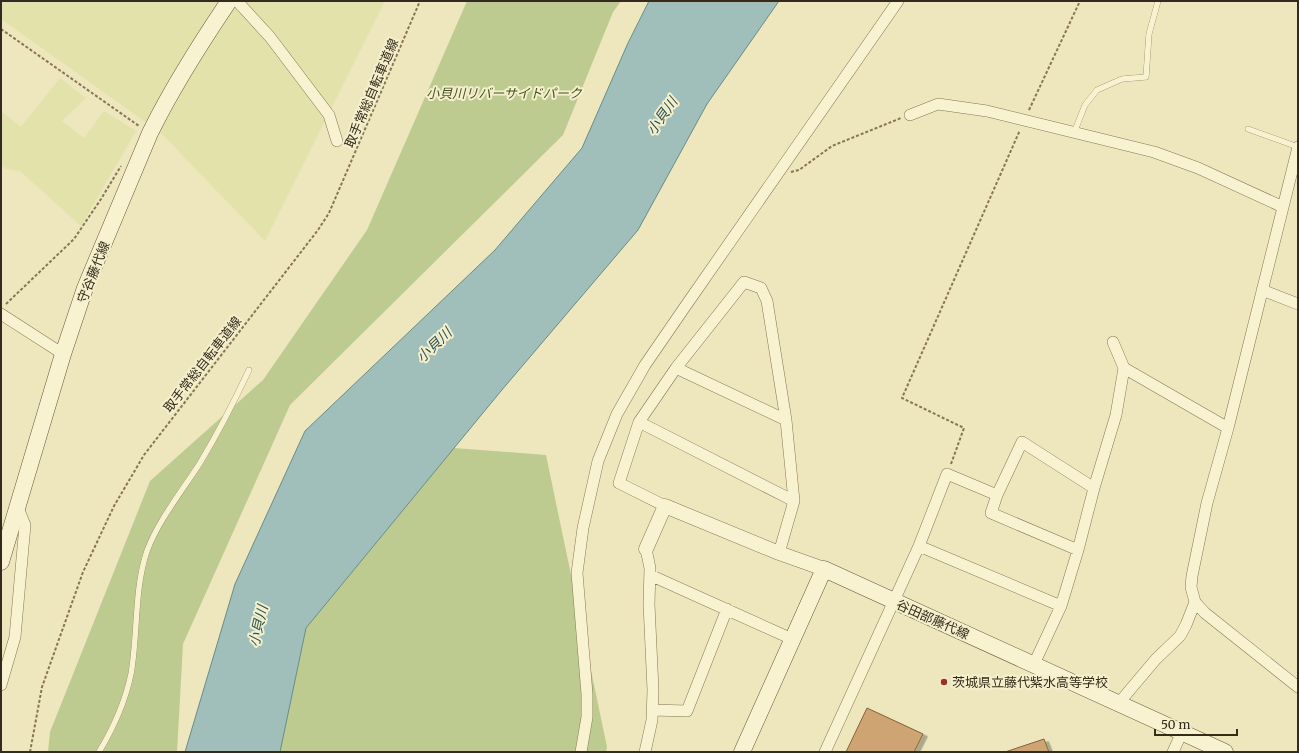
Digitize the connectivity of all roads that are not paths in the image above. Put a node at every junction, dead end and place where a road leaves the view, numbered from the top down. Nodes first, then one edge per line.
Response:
1 (229, 1) edge
2 (237, 1) edge
3 (898, 1) edge
4 (1158, 1) edge
5 (910, 115) road end
6 (1248, 130) dead end
7 (1074, 132) junction
8 (337, 141) dead end
9 (1298, 147) edge
10 (1283, 207) junction
11 (1262, 290) junction
12 (1298, 304) edge
13 (1, 314) edge
14 (1113, 342) dead end
15 (63, 354) junction
16 (676, 368) junction
17 (1124, 368) junction
18 (249, 370) dead end
19 (786, 420) junction
20 (638, 422) junction
21 (1228, 428) junction
22 (1094, 488) junction
23 (997, 495) junction
24 (794, 501) junction
25 (665, 506) junction
26 (18, 508) junction
27 (918, 546) junction
28 (646, 549) joint
29 (1078, 550) junction
30 (779, 553) junction
31 (1, 562) edge
32 (824, 569) junction
33 (650, 575) junction
34 (894, 601) junction
35 (1195, 602) junction
36 (1061, 606) junction
37 (727, 609) junction
38 (792, 639) junction
39 (1034, 664) junction
40 (1, 685) edge
41 (1298, 687) edge
42 (1118, 704) junction
43 (652, 710) junction
44 (1182, 732) junction
45 (99, 752) edge
46 (581, 752) edge
47 (645, 752) edge
48 (742, 752) edge
49 (825, 752) edge
50 (1173, 752) edge
51 (1225, 752) edge

1 - 15 main road, 守谷藤代線
2 - 8 street
3 - 46 street
4 - 7 lane
5 - 7 street
6 - 9 lane
7 - 10 street
9 - 10 street
10 - 11 street
11 - 12 street
11 - 21 street
13 - 15 street
14 - 17 street
15 - 26 main road, 守谷藤代線
16 - 19 street
16 - 19 street
16 - 20 street
17 - 21 street
17 - 22 street
18 - 45 lane
19 - 24 street
20 - 24 street
20 - 25 street
21 - 35 street
22 - 23 street
22 - 29 street
23 - 27 street
23 - 29 street
24 - 30 street
25 - 28 street
25 - 30 street
26 - 31 main road, 守谷藤代線
26 - 40 street
27 - 34 street
27 - 36 street
28 - 33 street
29 - 36 street
30 - 32 street
32 - 34 main road, 谷田部藤代線
32 - 38 main road
33 - 37 street
33 - 43 street
34 - 39 main road, 谷田部藤代線
34 - 49 street
35 - 41 street
35 - 42 street
36 - 39 street
37 - 38 street
37 - 43 street
38 - 48 main road
39 - 42 main road, 谷田部藤代線
42 - 44 main road, 谷田部藤代線
43 - 47 street
44 - 50 street
44 - 51 main road, 谷田部藤代線

